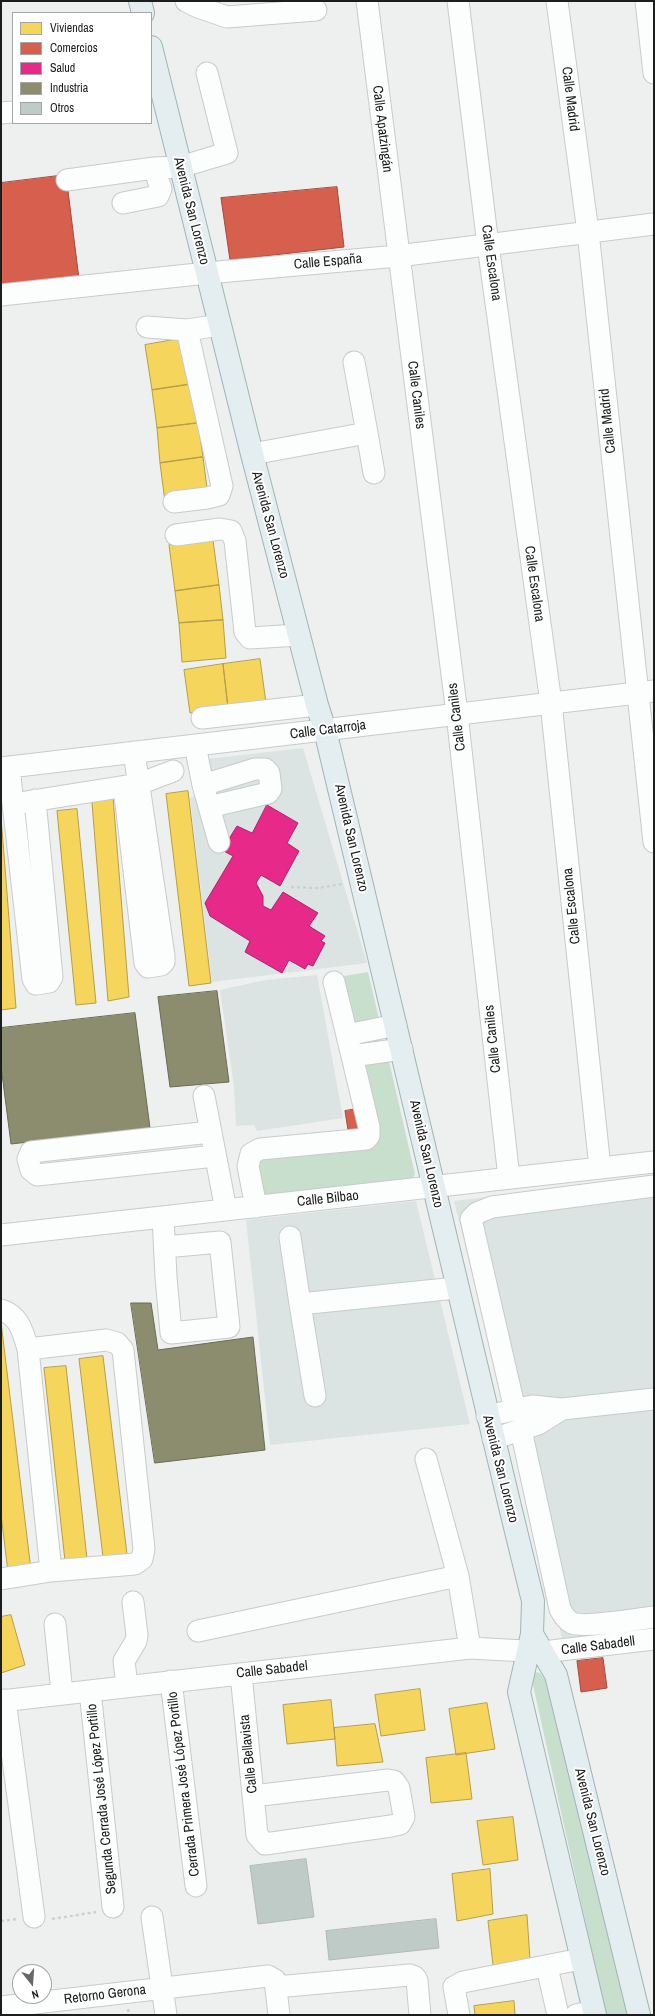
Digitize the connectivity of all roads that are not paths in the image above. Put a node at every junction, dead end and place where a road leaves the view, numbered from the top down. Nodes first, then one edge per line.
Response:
1 (140, 1) edge
2 (186, 1) edge
3 (366, 1) edge
4 (458, 1) edge
5 (557, 1) edge
6 (646, 1) edge
7 (316, 10) dead end
8 (143, 12) edge
9 (152, 55) edge
10 (207, 73) dead end
11 (654, 73) edge
12 (157, 97) edge
13 (12, 112) edge
14 (1, 113) edge
15 (180, 167) junction
16 (154, 168) junction
17 (67, 180) dead end
18 (123, 203) dead end
19 (654, 224) edge
20 (588, 232) junction
21 (488, 245) junction
22 (398, 256) junction
23 (207, 273) junction
24 (1, 295) edge
25 (220, 325) junction
26 (147, 327) dead end
27 (187, 330) junction
28 (354, 362) dead end
29 (367, 433) junction
30 (252, 454) junction
31 (374, 473) dead end
32 (174, 502) dead end
33 (176, 535) dead end
34 (299, 635) junction
35 (646, 692) edge
36 (551, 703) junction
37 (317, 705) junction
38 (457, 714) junction
39 (202, 718) dead end
40 (326, 730) junction
41 (195, 745) junction
42 (134, 752) junction
43 (5, 767) edge
44 (173, 771) dead end
45 (131, 785) junction
46 (202, 785) junction
47 (8, 797) edge
48 (35, 800) junction
49 (209, 807) junction
50 (219, 842) dead end
51 (654, 842) edge
52 (334, 982) dead end
53 (396, 1025) junction
54 (347, 1035) junction
55 (402, 1049) junction
56 (352, 1056) junction
57 (204, 1096) dead end
58 (210, 1132) junction
59 (215, 1156) junction
60 (654, 1162) edge
61 (600, 1168) junction
62 (509, 1178) junction
63 (434, 1186) junction
64 (654, 1186) edge
65 (256, 1207) junction
66 (226, 1210) junction
67 (163, 1217) junction
68 (1, 1235) edge
69 (290, 1237) dead end
70 (165, 1247) junction
71 (456, 1288) junction
72 (300, 1304) junction
73 (1, 1310) edge
74 (28, 1349) junction
75 (315, 1396) dead end
76 (654, 1399) edge
77 (562, 1409) junction
78 (515, 1410) junction
79 (487, 1416) junction
80 (520, 1430) junction
81 (493, 1439) junction
82 (426, 1458) dead end
83 (51, 1571) junction
84 (458, 1576) junction
85 (1, 1579) edge
86 (133, 1602) dead end
87 (654, 1617) edge
88 (55, 1624) dead end
89 (198, 1631) dead end
90 (654, 1639) edge
91 (534, 1646) junction
92 (470, 1648) junction
93 (242, 1674) junction
94 (172, 1681) junction
95 (127, 1686) junction
96 (90, 1691) junction
97 (62, 1693) junction
98 (3, 1701) edge
99 (254, 1796) junction
100 (196, 1886) dead end
101 (113, 1907) road end
102 (34, 1917) road end
103 (152, 1917) dead end
104 (581, 1959) junction
105 (547, 1967) junction
106 (276, 1987) junction
107 (162, 1988) junction
108 (1, 2007) edge
109 (588, 2014) edge
110 (166, 2015) edge
111 (279, 2015) edge
112 (420, 2015) edge
113 (459, 2015) edge
114 (558, 2015) edge
115 (639, 2015) edge

1 - 8 main road
2 - 7 street
3 - 22 street, Calle Apatzingán
4 - 21 street, Calle Escalona
5 - 20 street, Calle Madrid
6 - 11 street
9 - 12 main road, Avenida San Lorenzo
10 - 15 street
12 - 15 main road, Avenida San Lorenzo
13 - 14 street
15 - 16 street
15 - 23 main road, Avenida San Lorenzo
16 - 17 street
16 - 18 street
19 - 20 street, Calle España
20 - 21 street, Calle España
20 - 35 street, Calle Madrid
21 - 22 street, Calle España
21 - 36 street, Calle Escalona
22 - 23 street, Calle España
22 - 38 street, Calle Caniles
23 - 24 street, Calle España
23 - 25 main road, Avenida San Lorenzo
25 - 27 street
25 - 30 main road, Avenida San Lorenzo
26 - 27 street
27 - 32 street
28 - 29 street
29 - 30 street
29 - 31 street
30 - 34 main road, Avenida San Lorenzo
33 - 34 street
34 - 37 main road, Avenida San Lorenzo
35 - 36 street, Calle Catarroja
35 - 51 street, Calle Madrid
36 - 38 street, Calle Catarroja
36 - 61 street, Calle Escalona
37 - 39 street
37 - 40 main road, Avenida San Lorenzo
38 - 40 street, Calle Catarroja
38 - 62 street, Calle Caniles
40 - 41 street, Calle Catarroja
40 - 53 main road, Avenida San Lorenzo
41 - 42 street, Calle Catarroja
41 - 46 street
42 - 43 street, Calle Catarroja
42 - 45 street
43 - 47 street
44 - 45 street
45 - 45 street
45 - 48 street
46 - 49 street
46 - 49 street
47 - 48 street
47 - 48 street
49 - 50 street
52 - 54 street
53 - 54 street
53 - 55 main road, Avenida San Lorenzo
54 - 56 street
55 - 56 street
55 - 63 main road, Avenida San Lorenzo
56 - 65 street
57 - 58 street
58 - 59 street
58 - 59 street
59 - 66 street
60 - 61 street, Calle Bilbao
61 - 62 street, Calle Bilbao
62 - 63 street, Calle Bilbao
63 - 65 street, Calle Bilbao
63 - 71 main road, Avenida San Lorenzo
64 - 78 street
65 - 66 street, Calle Bilbao
66 - 67 street, Calle Bilbao
67 - 68 street, Calle Bilbao
67 - 70 street
69 - 72 street
70 - 70 street
71 - 72 street
71 - 79 main road, Avenida San Lorenzo
72 - 75 street
73 - 74 street
74 - 83 street
74 - 83 street
76 - 77 street
77 - 78 street
77 - 80 street
78 - 79 street
79 - 81 main road, Avenida San Lorenzo
80 - 81 street
80 - 87 street
81 - 91 main road, Avenida San Lorenzo
82 - 84 street
83 - 85 street
84 - 89 street
84 - 92 street
86 - 95 street
88 - 97 street
90 - 91 street, Calle Sabadell
91 - 92 street, Calle Sabadel
91 - 104 main road, Avenida San Lorenzo
91 - 115 main road, Avenida San Lorenzo
92 - 93 street, Calle Sabadel
93 - 94 street, Calle Sabadel
93 - 99 street, Calle Bellavista
94 - 95 street, Calle Sabadel
94 - 100 street, Cerrada Primera José López Portillo
95 - 96 street, Calle Sabadel
96 - 97 street, Calle Sabadel
96 - 101 street, Segunda Cerrada José López Portillo
97 - 98 street, Calle Sabadel
98 - 102 street
99 - 99 street, Calle Bellavista
103 - 107 street
104 - 105 street
104 - 109 main road, Avenida San Lorenzo
105 - 113 street
105 - 114 street
106 - 107 street
106 - 111 street
106 - 112 street
107 - 108 street, Retorno Gerona
107 - 110 street

